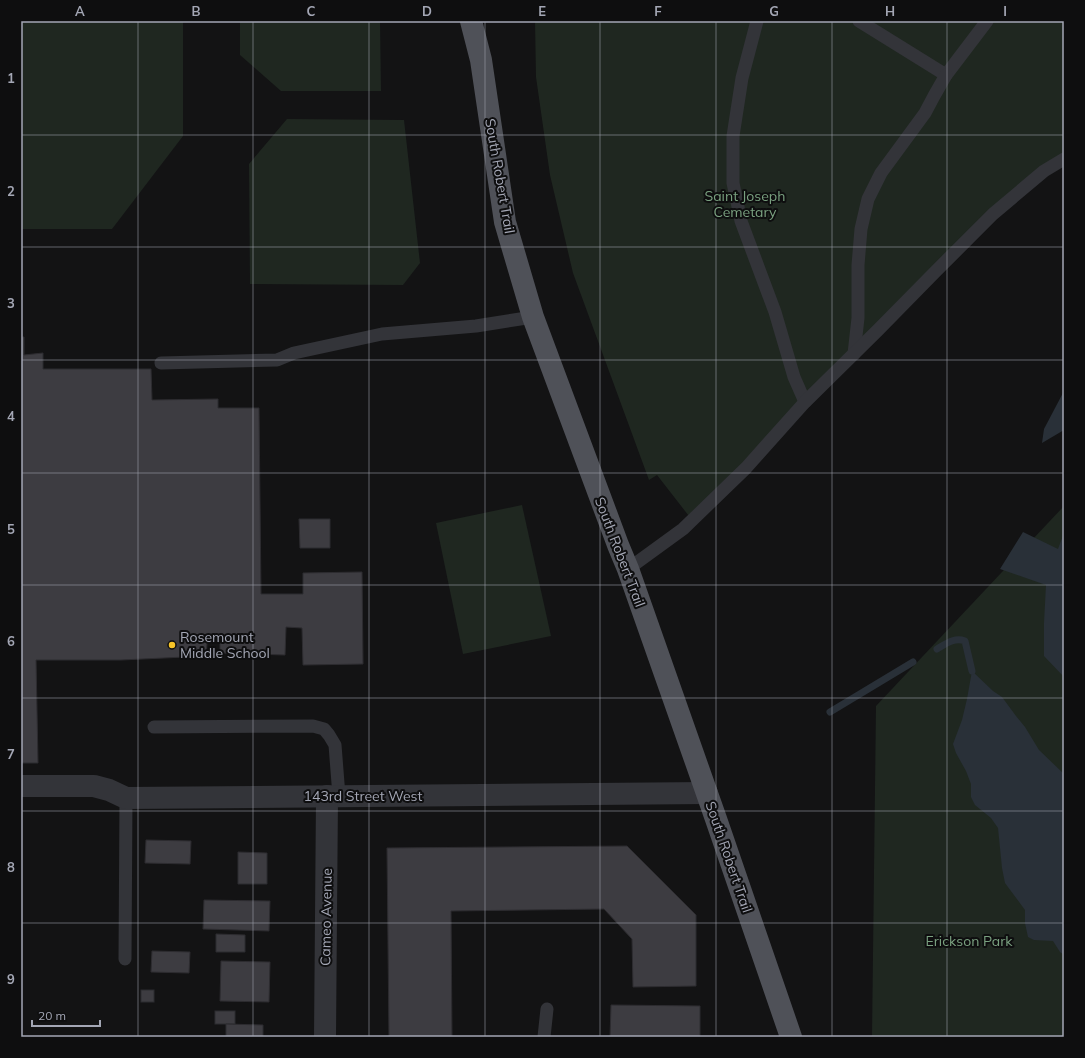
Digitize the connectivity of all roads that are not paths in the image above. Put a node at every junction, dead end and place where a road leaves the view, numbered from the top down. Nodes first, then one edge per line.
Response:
1 (471, 21) edge
2 (485, 21) edge
3 (757, 21) edge
4 (859, 21) edge
5 (987, 21) edge
6 (481, 60) junction
7 (946, 75) junction
8 (1064, 159) edge
9 (533, 317) junction
10 (854, 354) junction
11 (161, 363) dead end
12 (805, 402) junction
13 (628, 569) junction
14 (154, 727) dead end
15 (21, 786) edge
16 (707, 793) junction
17 (333, 796) junction
18 (126, 798) junction
19 (125, 959) dead end
20 (547, 1009) dead end
21 (325, 1037) edge
22 (544, 1037) edge
23 (791, 1037) edge

1 - 6 main road
2 - 6 main road
3 - 12 lane
4 - 7 lane
5 - 7 lane
6 - 9 main road, South Robert Trail
7 - 10 lane
8 - 10 lane
9 - 11 lane
9 - 13 main road, South Robert Trail
10 - 12 lane
12 - 13 lane
13 - 16 main road, South Robert Trail
14 - 17 lane
15 - 18 street, 143rd Street West
16 - 17 street, 143rd Street West
16 - 23 main road, South Robert Trail
17 - 18 street, 143rd Street West
17 - 21 street, Cameo Avenue
18 - 19 lane
20 - 22 lane

